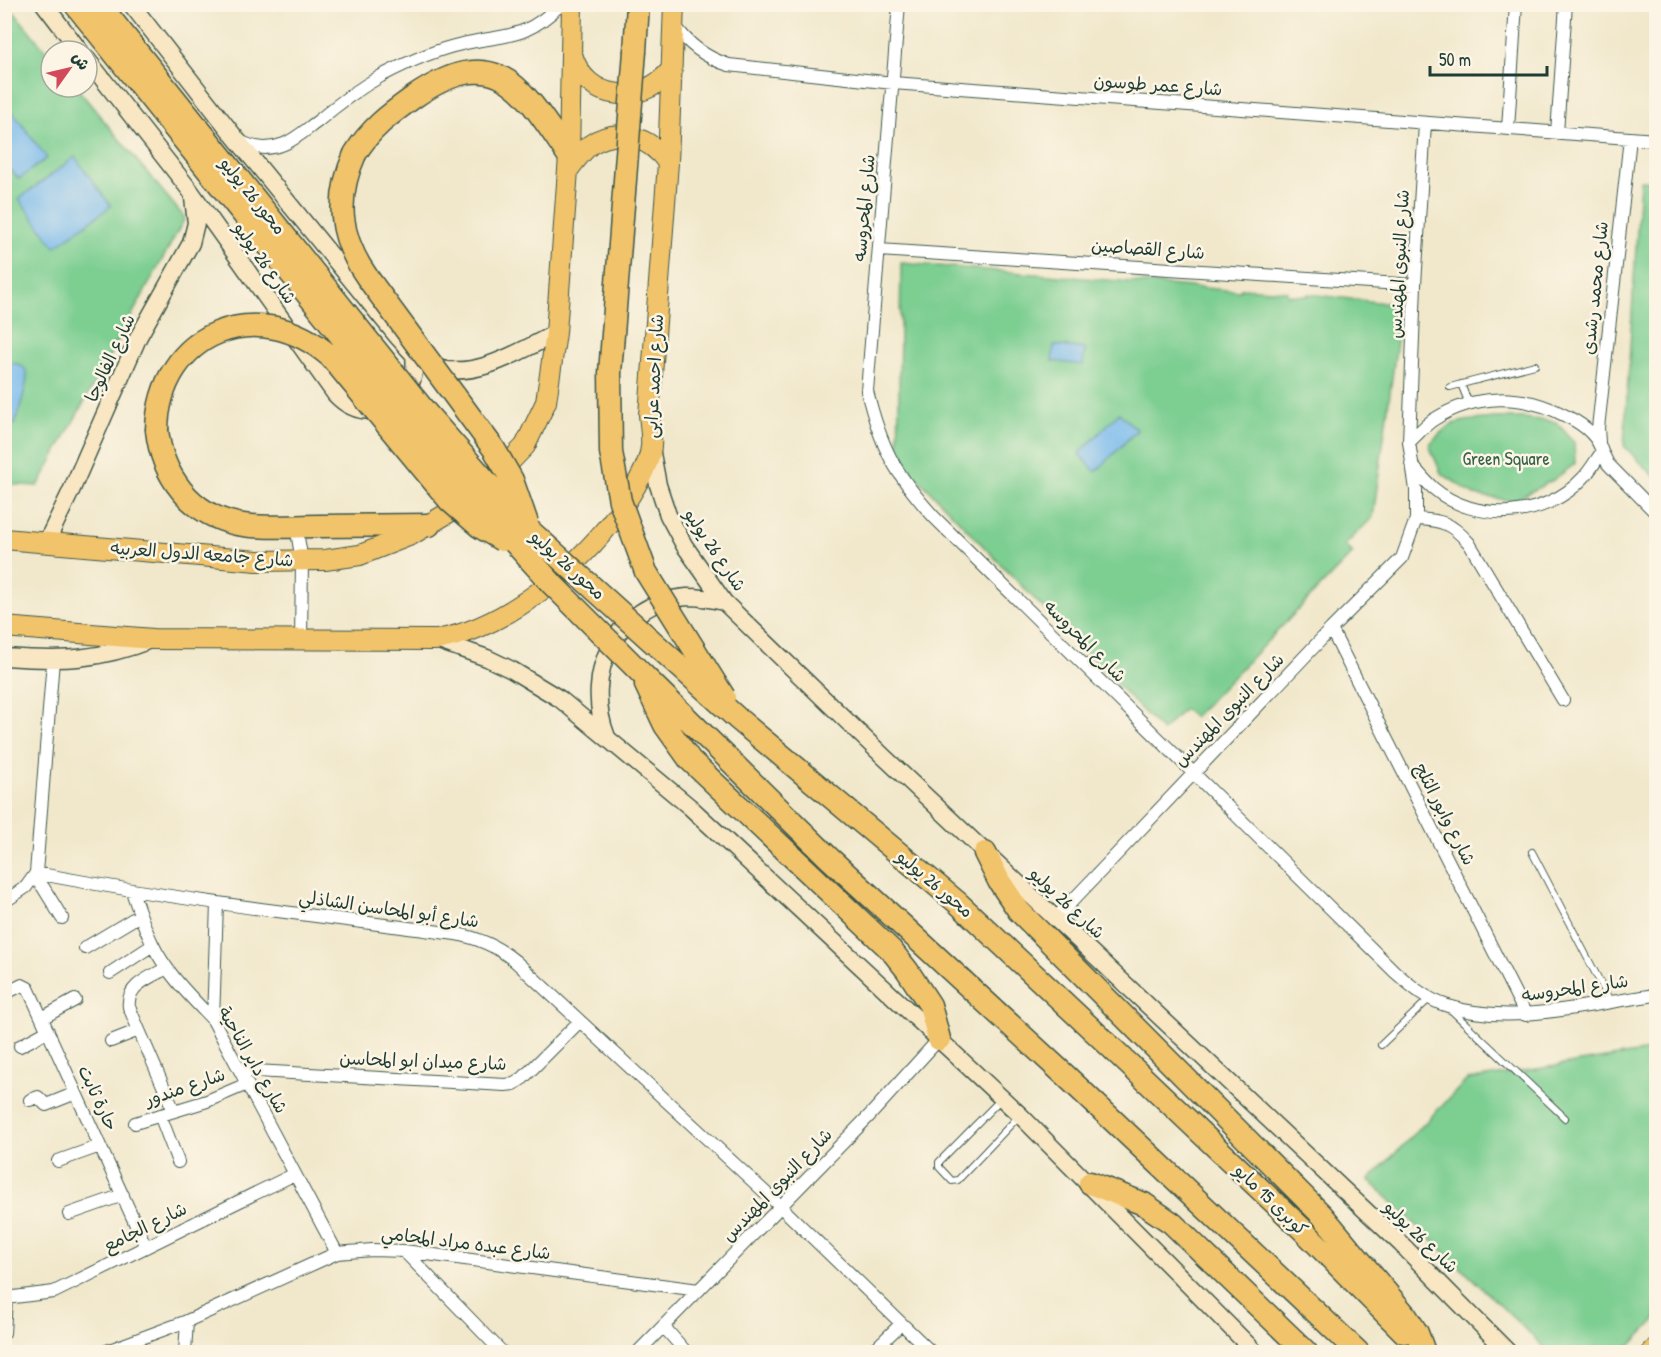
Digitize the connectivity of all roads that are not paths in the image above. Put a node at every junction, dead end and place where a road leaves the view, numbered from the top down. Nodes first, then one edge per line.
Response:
1 (44, 4) edge
2 (75, 4) edge
3 (99, 4) edge
4 (561, 4) edge
5 (572, 4) edge
6 (638, 4) edge
7 (899, 4) edge
8 (1516, 4) edge
9 (1566, 4) edge
10 (131, 5) edge
11 (674, 13) edge
12 (71, 39) edge
13 (571, 48) junction
14 (671, 70) junction
15 (99, 75) edge
16 (893, 83) junction
17 (1425, 124) junction
18 (1508, 129) junction
19 (1557, 133) junction
20 (234, 136) junction
21 (1630, 138) junction
22 (1656, 140) edge
23 (569, 163) junction
24 (668, 163) junction
25 (189, 189) junction
26 (879, 250) junction
27 (1415, 285) junction
28 (556, 333) junction
29 (414, 355) junction
30 (1535, 365) dead end
31 (1461, 384) junction
32 (1450, 387) dead end
33 (1469, 404) junction
34 (1409, 442) junction
35 (1600, 447) junction
36 (651, 448) junction
37 (1411, 464) junction
38 (1656, 513) edge
39 (1416, 519) junction
40 (429, 525) junction
41 (296, 526) junction
42 (4, 539) edge
43 (524, 539) junction
44 (46, 543) junction
45 (302, 561) junction
46 (724, 602) junction
47 (4, 627) edge
48 (1331, 629) junction
49 (153, 639) junction
50 (301, 640) junction
51 (435, 640) junction
52 (4, 657) edge
53 (53, 660) junction
54 (643, 675) junction
55 (1563, 700) dead end
56 (738, 719) junction
57 (608, 740) junction
58 (1193, 774) junction
59 (1532, 852) dead end
60 (985, 853) junction
61 (35, 875) junction
62 (132, 891) junction
63 (7, 897) edge
64 (217, 904) junction
65 (140, 915) junction
66 (62, 918) dead end
67 (1055, 919) junction
68 (153, 945) junction
69 (85, 948) dead end
70 (167, 968) junction
71 (110, 972) dead end
72 (4, 994) edge
73 (1656, 995) edge
74 (1430, 998) junction
75 (75, 1000) dead end
76 (1610, 1001) junction
77 (1447, 1006) junction
78 (1526, 1015) junction
79 (42, 1018) junction
80 (213, 1020) junction
81 (580, 1022) junction
82 (139, 1030) junction
83 (48, 1031) junction
84 (939, 1039) junction
85 (111, 1041) dead end
86 (1381, 1045) dead end
87 (20, 1046) dead end
88 (1115, 1051) joint
89 (240, 1070) junction
90 (247, 1084) junction
91 (76, 1093) junction
92 (1002, 1098) junction
93 (30, 1100) dead end
94 (174, 1111) junction
95 (160, 1115) junction
96 (1020, 1115) junction
97 (1565, 1118) dead end
98 (135, 1123) dead end
99 (100, 1146) junction
100 (58, 1161) dead end
101 (178, 1162) dead end
102 (295, 1174) junction
103 (1090, 1184) junction
104 (123, 1195) junction
105 (781, 1206) junction
106 (69, 1214) dead end
107 (146, 1247) junction
108 (404, 1251) junction
109 (337, 1253) junction
110 (4, 1265) edge
111 (699, 1290) junction
112 (6, 1298) junction
113 (186, 1321) junction
114 (901, 1324) junction
115 (663, 1327) junction
116 (4, 1333) edge
117 (1656, 1348) edge
118 (104, 1353) edge
119 (185, 1353) edge
120 (502, 1353) edge
121 (638, 1353) edge
122 (686, 1353) edge
123 (872, 1353) edge
124 (931, 1353) edge
125 (1255, 1353) edge
126 (1306, 1353) edge
127 (1358, 1353) edge
128 (1424, 1353) edge
129 (1508, 1353) edge
130 (1652, 1353) edge

1 - 12 main road
2 - 43 highway, محور 26 يوليو, bridge
3 - 43 highway, محور 26 يوليو, bridge
4 - 20 street
5 - 13 main road
6 - 56 highway, bridge
7 - 16 street, شارع المحروسه
8 - 18 street
9 - 19 street
10 - 20 main road
11 - 14 main road, شارع احمد عرابى
11 - 16 street, شارع عمر طوسون
13 - 14 main road
13 - 23 main road
14 - 24 main road, شارع احمد عرابى
15 - 25 main road, شارع 26 يوليو
16 - 17 street, شارع عمر طوسون
16 - 26 street, شارع المحروسه
17 - 18 street, شارع عمر طوسون
17 - 27 street, شارع النبوى المهندس
18 - 19 street, شارع عمر طوسون
19 - 21 street, شارع عمر طوسون
20 - 29 main road
21 - 22 street, شارع عمر طوسون
21 - 35 street, شارع محمد رشدى
23 - 24 main road
23 - 28 main road
23 - 43 highway, bridge
24 - 36 main road, شارع احمد عرابى
25 - 29 main road, شارع 26 يوليو
25 - 44 main road, شارع الفالوجا
26 - 27 street, شارع القصاصين
26 - 58 street, شارع المحروسه
27 - 34 street, شارع النبوى المهندس
28 - 29 main road
28 - 40 main road
30 - 31 lane
31 - 32 lane
31 - 33 lane
33 - 34 street
33 - 35 street
34 - 37 street
35 - 37 street
35 - 38 street
36 - 46 main road, شارع 26 يوليو
36 - 51 main road, شارع احمد عرابى
37 - 39 street, شارع النبوى المهندس
39 - 48 street, شارع النبوى المهندس
39 - 55 street
40 - 41 highway
40 - 45 main road, شارع جامعه الدول العربيه
41 - 43 highway, bridge
41 - 45 street
42 - 44 main road, شارع جامعه الدول العربيه
43 - 54 highway, محور 26 يوليو, bridge
43 - 56 highway, محور 26 يوليو, bridge
44 - 45 main road, شارع جامعه الدول العربيه
45 - 50 street
46 - 57 main road
46 - 60 main road, شارع 26 يوليو
47 - 49 main road
48 - 58 street, شارع النبوى المهندس
48 - 78 street, شارع وابور الثلج
49 - 50 main road
49 - 53 main road
50 - 51 main road
51 - 57 main road
52 - 53 main road
53 - 61 street
54 - 84 highway
54 - 127 highway, محور 26 يوليو
56 - 88 highway, محور 26 يوليو, bridge
57 - 84 main road
58 - 67 street, شارع النبوى المهندس
58 - 74 street, شارع المحروسه
59 - 76 lane
60 - 67 main road, شارع 26 يوليو
60 - 128 highway
61 - 62 street, شارع أبو المحاسن الشاذلي
61 - 63 street
61 - 66 street
62 - 64 street, شارع أبو المحاسن الشاذلي
62 - 65 street, شارع داير الناحية
64 - 80 street
64 - 81 street, شارع أبو المحاسن الشاذلي
65 - 68 street, شارع داير الناحية
65 - 69 street
67 - 129 main road, شارع 26 يوليو
68 - 70 street, شارع داير الناحية
68 - 71 street
70 - 80 street, شارع داير الناحية
70 - 82 street
72 - 79 street, حارة ثابت
73 - 76 street, شارع المحروسه
74 - 77 street, شارع المحروسه
74 - 86 lane
75 - 79 street
76 - 78 street, شارع المحروسه
77 - 78 street, شارع المحروسه
77 - 97 lane
79 - 83 street, حارة ثابت
80 - 89 street, شارع داير الناحية
81 - 89 street, شارع ميدان ابو المحاسن
81 - 105 street, شارع أبو المحاسن الشاذلي
82 - 85 street
82 - 94 street
83 - 87 street
83 - 91 street, حارة ثابت
84 - 92 main road
84 - 105 street, شارع النبوى المهندس
88 - 128 highway, كوبرى 15 مايو
89 - 90 street, شارع داير الناحية
90 - 94 street, شارع مندور
90 - 102 street, شارع داير الناحية
91 - 93 street
91 - 99 street, حارة ثابت
92 - 96 main road
92 - 96 lane
94 - 95 street, شارع مندور
95 - 98 street, شارع مندور
95 - 101 street
96 - 103 main road
99 - 100 street
99 - 104 street, حارة ثابت
102 - 107 street, شارع الجامع
102 - 109 street, شارع داير الناحية
103 - 125 main road
103 - 126 highway
104 - 106 street
104 - 107 street, حارة ثابت
105 - 111 street, شارع النبوى المهندس
105 - 114 street, شارع أبو المحاسن الشاذلي
107 - 112 street, شارع الجامع
108 - 109 street, شارع عبده مراد المحامي
108 - 111 street, شارع عبده مراد المحامي
108 - 120 street
109 - 113 street, شارع عبده مراد المحامي
110 - 112 street
111 - 115 street, شارع النبوى المهندس
112 - 116 street
113 - 118 street, شارع عبده مراد المحامي
113 - 119 street
114 - 123 street
114 - 124 street, شارع أبو المحاسن الشاذلي
115 - 121 street, شارع النبوى المهندس
115 - 122 street
117 - 130 main road

